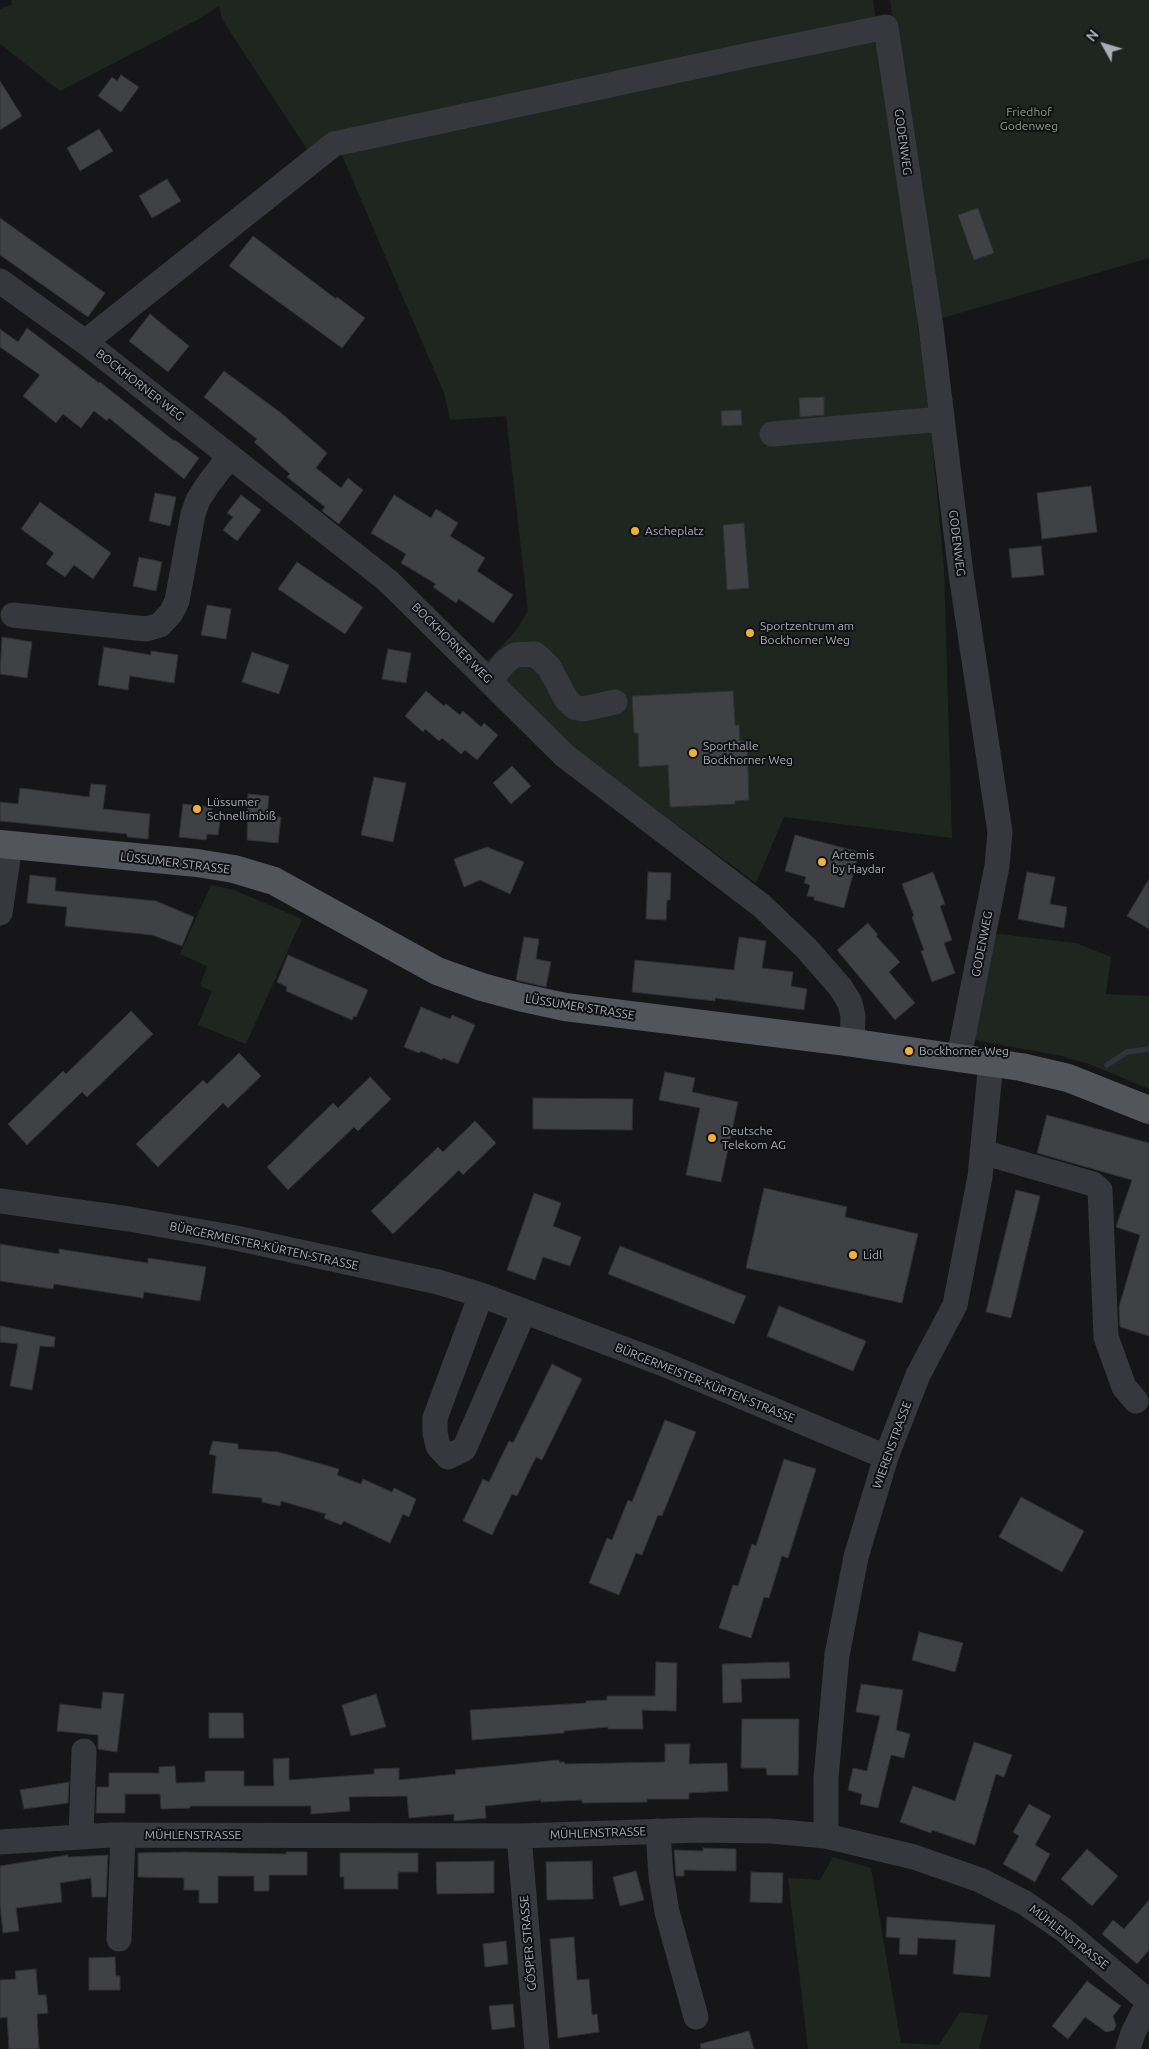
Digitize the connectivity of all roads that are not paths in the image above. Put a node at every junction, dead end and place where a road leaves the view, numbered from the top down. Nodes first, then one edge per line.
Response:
1 (0, 281) edge
2 (85, 342) junction
3 (942, 419) junction
4 (772, 434) dead end
5 (230, 456) junction
6 (13, 615) dead end
7 (490, 681) junction
8 (615, 702) dead end
9 (5, 845) edge
10 (0, 913) edge
11 (852, 1043) junction
12 (959, 1057) junction
13 (990, 1062) junction
14 (1149, 1110) edge
15 (982, 1152) junction
16 (0, 1201) edge
17 (481, 1295) junction
18 (524, 1312) junction
19 (1136, 1401) dead end
20 (886, 1458) junction
21 (84, 1751) dead end
22 (658, 1831) junction
23 (123, 1835) junction
24 (81, 1836) junction
25 (519, 1836) junction
26 (826, 1836) junction
27 (0, 1842) edge
28 (119, 1939) dead end
29 (1149, 2002) edge
30 (696, 2017) dead end
31 (537, 2049) edge
32 (1128, 2049) edge

1 - 2 street, BOCKHORNER WEG
2 - 3 street, GODENWEG
2 - 5 street, BOCKHORNER WEG
3 - 4 street
3 - 12 street, GODENWEG
5 - 6 street
5 - 7 street, BOCKHORNER WEG
7 - 8 street
7 - 11 street, BOCKHORNER WEG
9 - 10 street
9 - 11 main road, LÜSSUMER STRASSE
11 - 12 main road, LÜSSUMER STRASSE
12 - 13 main road, LÜSSUMER STRASSE
13 - 14 main road, LÜSSUMER STRASSE
13 - 15 street, WIERENSTRASSE
15 - 19 street
15 - 20 street, WIERENSTRASSE
16 - 17 street, BÜRGERMEISTER-KÜRTEN-STRASSE
17 - 18 street, BÜRGERMEISTER-KÜRTEN-STRASSE
17 - 18 street
18 - 20 street, BÜRGERMEISTER-KÜRTEN-STRASSE
20 - 26 street, WIERENSTRASSE
21 - 24 street
22 - 25 street, MÜHLENSTRASSE
22 - 26 street, MÜHLENSTRASSE
22 - 30 street
23 - 24 street, MÜHLENSTRASSE
23 - 25 street, MÜHLENSTRASSE
23 - 28 street
24 - 27 street, MÜHLENSTRASSE
25 - 31 street, GÖSPER STRASSE
26 - 29 street, MÜHLENSTRASSE
29 - 32 street

